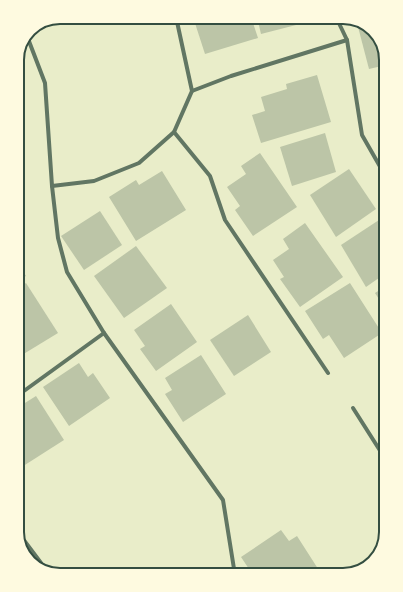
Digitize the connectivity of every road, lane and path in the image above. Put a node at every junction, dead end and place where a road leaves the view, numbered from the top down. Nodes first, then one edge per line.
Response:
1 (178, 24) edge
2 (339, 24) edge
3 (347, 40) junction
4 (29, 42) edge
5 (192, 91) junction
6 (174, 132) junction
7 (379, 165) edge
8 (52, 186) junction
9 (104, 334) junction
10 (328, 373) dead end
11 (24, 391) edge
12 (353, 408) dead end
13 (379, 449) edge
14 (25, 542) edge
15 (41, 563) dead end
16 (234, 568) edge

1 - 5 street
2 - 3 street
3 - 5 street
3 - 7 street
4 - 8 street
5 - 6 street
6 - 8 street
6 - 10 street
8 - 9 street
9 - 11 street
9 - 16 street
12 - 13 street
14 - 15 street

